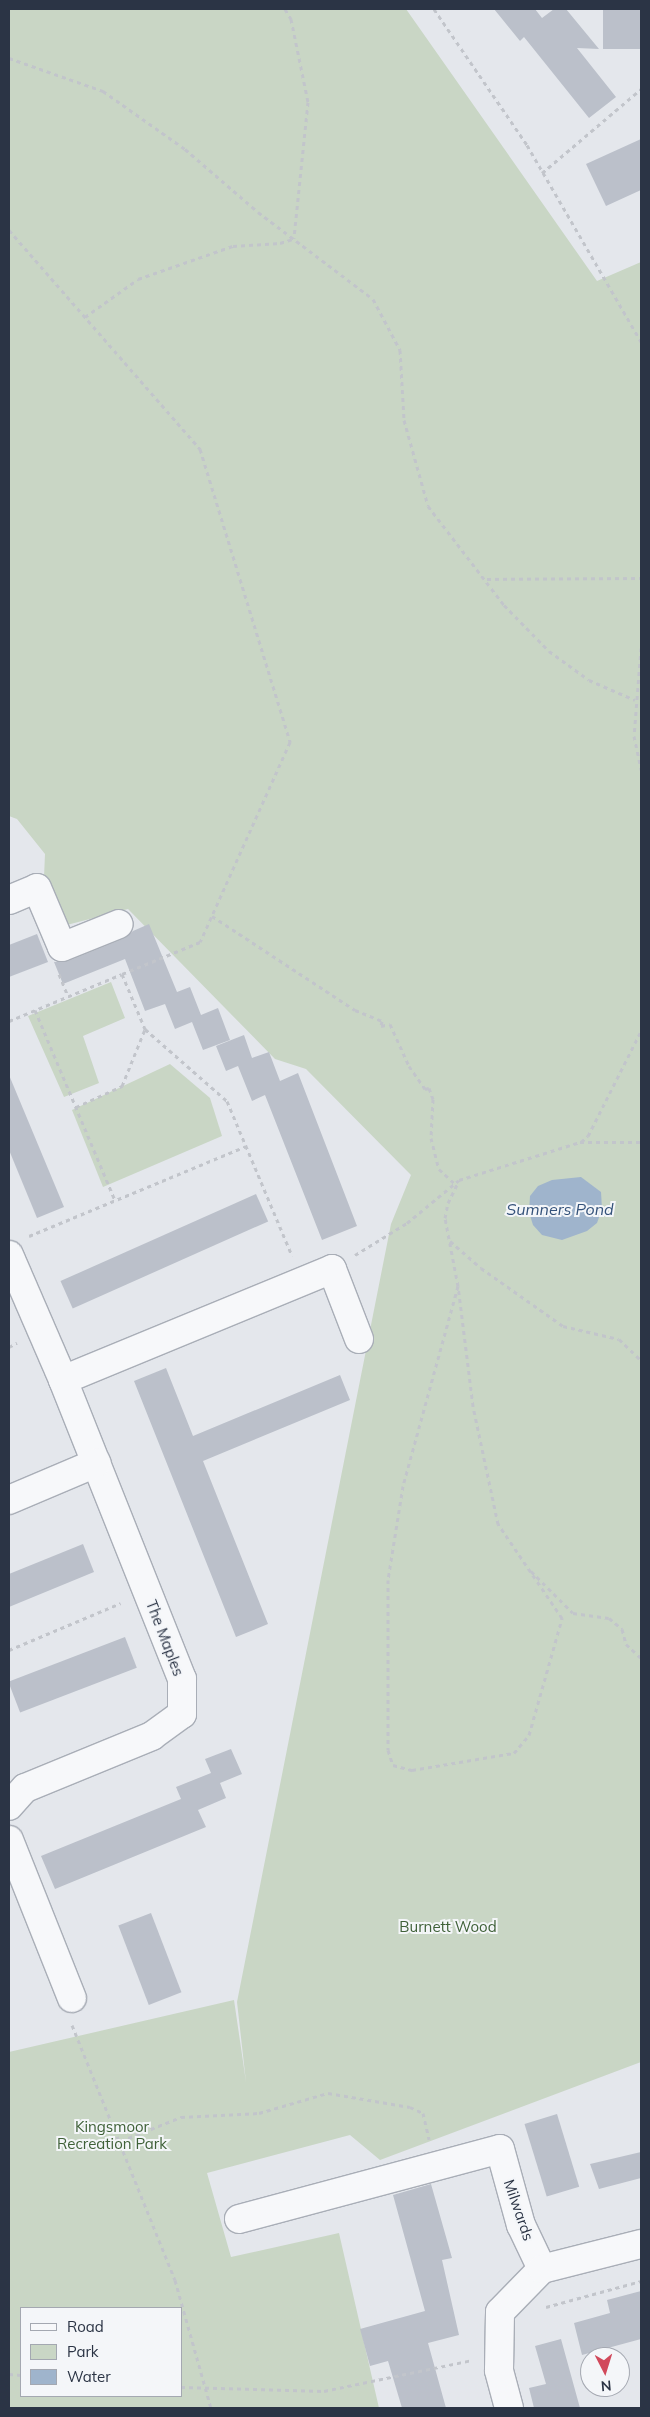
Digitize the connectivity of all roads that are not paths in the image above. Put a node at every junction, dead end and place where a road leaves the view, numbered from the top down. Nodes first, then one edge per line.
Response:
1 (9, 900) edge
2 (119, 924) dead end
3 (17, 1246) edge
4 (359, 1339) dead end
5 (63, 1380) junction
6 (96, 1463) junction
7 (9, 1500) edge
8 (9, 1806) edge
9 (9, 1840) edge
10 (72, 1998) road end
11 (239, 2219) dead end
12 (641, 2244) edge
13 (542, 2269) junction
14 (509, 2408) edge

1 - 2 street
3 - 5 street, The Maples
4 - 5 street
5 - 6 street, The Maples
6 - 7 street
6 - 8 street, The Maples
9 - 10 street
11 - 13 street, Milwards
12 - 13 street
13 - 14 street

